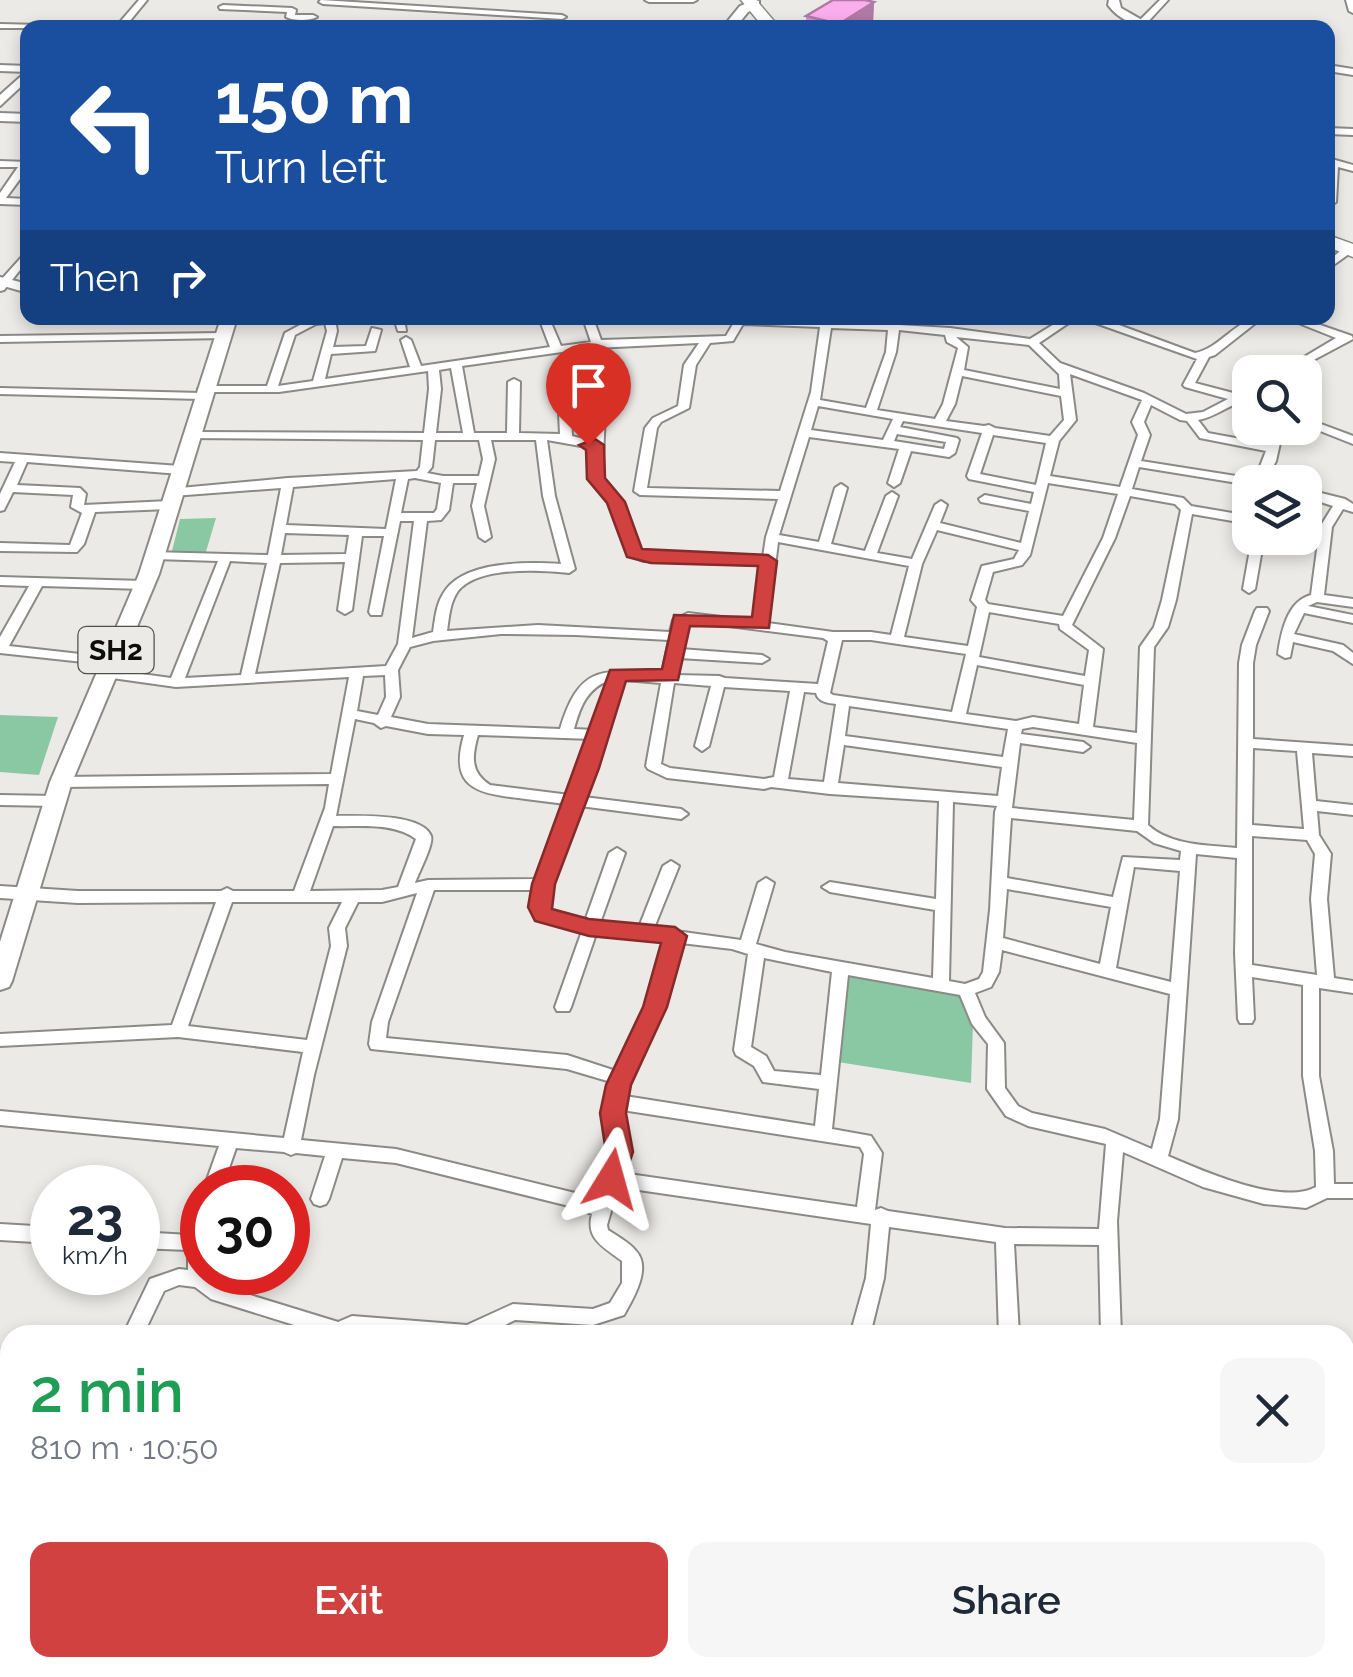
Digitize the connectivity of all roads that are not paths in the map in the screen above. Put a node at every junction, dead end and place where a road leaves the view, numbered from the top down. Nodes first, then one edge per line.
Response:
1 (143, 0) edge
2 (281, 0) edge
3 (649, 0) edge
4 (693, 0) edge
5 (735, 0) edge
6 (1098, 0) edge
7 (1350, 0) edge
8 (324, 1) edge
9 (752, 1) edge
10 (384, 3) edge
11 (1114, 3) edge
12 (223, 6) dead end
13 (272, 8) junction
14 (1353, 9) edge
15 (438, 11) junction
16 (290, 17) junction
17 (563, 17) edge
18 (312, 18) joint
19 (126, 20) edge
20 (288, 20) edge
21 (432, 20) dead end
22 (735, 20) edge
23 (1139, 20) edge
24 (20, 80) edge
25 (0, 101) edge
26 (1350, 154) dead end
27 (1335, 159) edge
28 (20, 174) edge
29 (3, 201) edge
30 (0, 214) edge
31 (20, 262) edge
32 (1, 283) edge
33 (305, 325) edge
34 (331, 325) edge
35 (547, 325) edge
36 (589, 325) edge
37 (739, 325) edge
38 (827, 325) edge
39 (875, 325) edge
40 (1059, 325) edge
41 (1108, 325) edge
42 (1246, 325) edge
43 (1311, 325) edge
44 (225, 327) edge
45 (894, 327) junction
46 (402, 329) edge
47 (376, 330) dead end
48 (950, 331) junction
49 (1349, 338) edge
50 (706, 340) junction
51 (1, 341) edge
52 (1032, 342) junction
53 (593, 344) junction
54 (557, 350) junction
55 (326, 352) junction
56 (1204, 355) junction
57 (1316, 355) edge
58 (456, 365) junction
59 (1058, 366) junction
60 (433, 368) junction
61 (418, 370) junction
62 (959, 372) junction
63 (514, 382) dead end
64 (318, 383) junction
65 (270, 389) junction
66 (0, 392) edge
67 (203, 392) junction
68 (564, 392) dead end
69 (1068, 394) junction
70 (1148, 399) junction
71 (1232, 399) edge
72 (814, 402) junction
73 (1232, 402) edge
74 (872, 410) junction
75 (905, 418) junction
76 (1190, 418) junction
77 (939, 422) junction
78 (988, 428) junction
79 (1322, 428) edge
80 (894, 430) junction
81 (805, 432) junction
82 (190, 436) junction
83 (428, 436) junction
84 (469, 436) junction
85 (484, 436) junction
86 (513, 437) junction
87 (541, 437) junction
88 (566, 438) junction
89 (1053, 440) junction
90 (1353, 440) edge
91 (887, 444) junction
92 (595, 445) junction
93 (1274, 445) edge
94 (906, 447) junction
95 (1273, 448) junction
96 (0, 457) edge
97 (23, 458) junction
98 (1134, 463) junction
99 (1264, 465) edge
100 (180, 470) junction
101 (410, 476) junction
102 (1232, 478) edge
103 (484, 479) junction
104 (448, 480) junction
105 (288, 482) junction
106 (1041, 484) junction
107 (9, 488) junction
108 (840, 488) dead end
109 (1124, 492) junction
110 (783, 495) junction
111 (171, 498) junction
112 (1322, 498) edge
113 (985, 499) dead end
114 (941, 505) dead end
115 (1347, 505) edge
116 (0, 507) edge
117 (90, 508) junction
118 (1035, 508) junction
119 (1188, 508) junction
120 (394, 517) junction
121 (1232, 517) edge
122 (421, 518) junction
123 (932, 525) junction
124 (280, 530) junction
125 (356, 531) junction
126 (391, 532) junction
127 (1324, 534) joint
128 (485, 537) dead end
129 (772, 537) junction
130 (1028, 537) junction
131 (824, 546) junction
132 (0, 548) edge
133 (154, 555) junction
134 (870, 555) junction
135 (1255, 555) edge
136 (224, 558) junction
137 (352, 558) junction
138 (274, 560) junction
139 (768, 561) junction
140 (916, 564) junction
141 (0, 580) edge
142 (38, 582) junction
143 (144, 584) junction
144 (1249, 589) dead end
145 (1317, 598) junction
146 (1353, 603) edge
147 (984, 606) junction
148 (345, 610) dead end
149 (1262, 611) dead end
150 (376, 612) dead end
151 (1298, 614) junction
152 (1353, 619) edge
153 (1066, 621) junction
154 (765, 624) junction
155 (439, 636) junction
156 (676, 636) junction
157 (832, 636) junction
158 (1287, 636) junction
159 (896, 640) junction
160 (404, 644) junction
161 (0, 649) edge
162 (674, 654) junction
163 (1285, 654) dead end
164 (973, 656) junction
165 (762, 660) junction
166 (1353, 660) edge
167 (108, 667) junction
168 (392, 670) junction
169 (356, 675) junction
170 (618, 675) junction
171 (671, 676) junction
172 (247, 679) junction
173 (719, 680) junction
174 (1092, 682) junction
175 (176, 683) junction
176 (758, 684) junction
177 (798, 687) junction
178 (824, 690) junction
179 (844, 701) junction
180 (350, 714) junction
181 (958, 718) junction
182 (382, 722) junction
183 (472, 732) junction
184 (1015, 732) junction
185 (565, 734) junction
186 (599, 736) junction
187 (1084, 738) junction
188 (1144, 739) junction
189 (838, 740) junction
190 (1247, 743) junction
191 (702, 746) dead end
192 (1304, 747) junction
193 (1353, 751) edge
194 (1009, 763) junction
195 (338, 779) junction
196 (774, 784) junction
197 (830, 789) junction
198 (58, 792) junction
199 (946, 797) junction
200 (575, 799) junction
201 (0, 800) edge
202 (1310, 805) junction
203 (1002, 807) junction
204 (1353, 810) edge
205 (681, 814) dead end
206 (328, 822) junction
207 (1144, 830) junction
208 (1245, 830) junction
209 (1312, 836) junction
210 (1188, 846) junction
211 (616, 853) dead end
212 (1245, 854) junction
213 (1138, 859) junction
214 (670, 866) dead end
215 (1187, 866) junction
216 (1000, 882) junction
217 (766, 883) dead end
218 (544, 884) junction
219 (428, 885) junction
220 (830, 886) dead end
221 (24, 891) junction
222 (0, 892) edge
223 (403, 892) junction
224 (227, 894) junction
225 (301, 894) junction
226 (353, 895) junction
227 (1118, 903) junction
228 (941, 904) junction
229 (589, 928) junction
230 (645, 932) junction
231 (675, 936) junction
232 (995, 942) junction
233 (752, 948) junction
234 (2, 957) edge
235 (841, 968) junction
236 (1245, 970) junction
237 (1107, 971) junction
238 (0, 981) edge
239 (1318, 982) junction
240 (941, 986) junction
241 (1353, 987) edge
242 (966, 990) junction
243 (1178, 990) junction
244 (563, 1006) dead end
245 (1246, 1019) dead end
246 (178, 1030) junction
247 (0, 1040) edge
248 (312, 1047) junction
249 (622, 1079) junction
250 (830, 1084) junction
251 (616, 1102) junction
252 (0, 1118) edge
253 (823, 1135) junction
254 (1115, 1140) junction
255 (229, 1142) junction
256 (291, 1148) junction
257 (336, 1150) junction
258 (1159, 1158) junction
259 (221, 1165) edge
260 (611, 1179) junction
261 (1325, 1191) junction
262 (1353, 1191) edge
263 (320, 1199) dead end
264 (600, 1210) junction
265 (873, 1216) junction
266 (0, 1232) edge
267 (30, 1234) edge
268 (1005, 1236) junction
269 (1108, 1237) junction
270 (180, 1279) edge
271 (224, 1295) edge
272 (138, 1325) edge
273 (312, 1325) edge
274 (487, 1325) edge
275 (603, 1325) edge
276 (863, 1325) edge
277 (1009, 1325) edge
278 (1111, 1325) edge

1 - 19 street
2 - 13 street
3 - 4 street
5 - 9 street
6 - 11 street
7 - 14 street
8 - 10 street
8 - 18 street
9 - 22 main road
10 - 15 street
11 - 23 street
12 - 13 street
13 - 16 street
15 - 17 street
15 - 21 street
16 - 18 street
16 - 20 street
24 - 25 street
26 - 27 street
28 - 29 street
29 - 30 street
31 - 32 street
33 - 65 street
34 - 55 street
35 - 54 street
36 - 53 street
37 - 50 street
38 - 72 street
39 - 45 street
40 - 52 street
41 - 56 street
42 - 56 street
43 - 49 street
44 - 51 street
44 - 67 main road, SH2
45 - 48 street
45 - 74 street
46 - 61 street
47 - 55 street
48 - 52 street
48 - 62 street
49 - 57 street
50 - 53 street
50 - 110 street
52 - 59 street
53 - 54 street
53 - 92 street
54 - 58 street
55 - 64 street
56 - 71 street
58 - 60 street
58 - 84 street
59 - 69 street
59 - 70 street
60 - 61 street
60 - 83 street
61 - 64 street
62 - 69 street
62 - 77 street
63 - 86 street
64 - 65 street
65 - 67 street
66 - 67 street
67 - 82 main road, SH2
68 - 88 street
69 - 89 street
70 - 76 street
70 - 98 street
72 - 74 street
72 - 81 street
73 - 76 street
74 - 75 street
75 - 77 street
75 - 80 street
76 - 95 street
77 - 78 street
78 - 89 street
78 - 106 street
79 - 90 street
80 - 91 street
80 - 94 street
81 - 91 street
81 - 110 street
82 - 83 street
82 - 100 main road, SH2
83 - 84 street
83 - 101 street
84 - 85 street
85 - 86 street
85 - 103 street
86 - 87 street
87 - 88 street
87 - 155 street
88 - 92 street
89 - 106 street
91 - 94 street
92 - 139 street
93 - 95 street
94 - 134 street
95 - 99 street
96 - 97 street
97 - 100 street
97 - 107 street
98 - 102 street
98 - 109 street
100 - 111 main road, SH2
101 - 104 street
101 - 105 street
101 - 120 street
103 - 104 street
103 - 128 street
104 - 122 street
105 - 111 street
105 - 124 street
106 - 109 street
106 - 118 street
107 - 116 street
107 - 117 street
108 - 131 street
109 - 119 street
109 - 153 street
110 - 129 street
111 - 117 street
111 - 133 main road, SH2
112 - 115 street
113 - 118 street
114 - 123 street
115 - 127 street
117 - 132 street
118 - 130 street
119 - 121 street
119 - 188 street
120 - 122 street
120 - 126 street
122 - 160 street
123 - 130 street
123 - 140 street
124 - 125 street
124 - 138 street
125 - 126 street
125 - 137 street
126 - 150 street
127 - 145 street
129 - 131 street
129 - 139 street
130 - 147 street
131 - 134 street
133 - 136 street
133 - 143 main road, SH2
134 - 140 street
135 - 144 street
136 - 138 street
136 - 175 street
137 - 138 street
137 - 148 street
138 - 172 street
139 - 154 street
140 - 159 street
141 - 142 street
142 - 143 street
142 - 161 street
143 - 167 main road, SH2
145 - 146 street
145 - 151 street
147 - 153 street
147 - 164 street
149 - 190 street
151 - 152 street
151 - 158 street
153 - 174 street
154 - 156 street
154 - 157 street
154 - 165 street
155 - 156 street
155 - 160 street
156 - 162 street
157 - 159 street
157 - 178 street
158 - 163 street
158 - 166 street
159 - 164 street
160 - 168 street
161 - 167 street
162 - 165 street
162 - 171 street
164 - 174 street
164 - 181 street
165 - 176 street
167 - 175 street
167 - 198 main road, SH2
168 - 169 street
168 - 182 street
169 - 172 street
169 - 180 street
170 - 171 street
170 - 185 street
170 - 186 street
171 - 173 street
171 - 196 street
172 - 175 street
173 - 176 street
173 - 191 street
174 - 187 street
176 - 177 street
177 - 178 street
177 - 196 street
178 - 179 street
179 - 181 street
179 - 189 street
180 - 182 street
180 - 195 street
181 - 184 street
182 - 183 street
183 - 185 street
183 - 200 street
184 - 187 street
184 - 194 street
185 - 186 street
186 - 200 street
187 - 188 street
188 - 207 street
189 - 194 street
189 - 197 street
190 - 192 street
190 - 208 street
192 - 193 street
192 - 202 street
194 - 203 street
195 - 198 street
195 - 206 street
196 - 197 street
197 - 199 street
198 - 201 street
198 - 221 main road, SH2
199 - 203 street
199 - 228 street
200 - 205 street
200 - 218 street
202 - 204 street
202 - 209 street
203 - 207 street
203 - 216 street
206 - 223 street
206 - 225 street
207 - 210 street
207 - 213 street
208 - 209 street
208 - 212 street
209 - 239 street
210 - 212 street
210 - 215 street
211 - 229 street
212 - 236 street
213 - 215 street
213 - 227 street
214 - 230 street
215 - 243 street
216 - 227 street
216 - 232 street
217 - 233 street
218 - 219 street
218 - 229 street
219 - 223 street
219 - 249 street
220 - 228 street
221 - 222 street
221 - 224 street
221 - 234 main road, SH2
223 - 226 street
224 - 225 street
224 - 246 street
225 - 226 street
226 - 248 street
227 - 237 street
228 - 240 street
229 - 230 street
229 - 244 street
230 - 231 street
231 - 233 street
231 - 249 street
232 - 237 street
232 - 242 street
233 - 235 street
233 - 250 street
234 - 238 main road, SH2
235 - 240 street
235 - 250 street
236 - 239 street
236 - 245 street
237 - 243 street
239 - 241 street
239 - 261 street
240 - 242 street
242 - 254 street
243 - 258 street
246 - 247 street
246 - 248 street
248 - 256 street
249 - 251 street
250 - 253 street
251 - 253 street
251 - 260 street
252 - 255 street
253 - 265 street
254 - 258 street
254 - 269 street
255 - 256 street
255 - 259 street
256 - 257 street
257 - 263 street
257 - 264 street
258 - 261 street
260 - 264 street
260 - 265 street
261 - 262 street
264 - 275 street
265 - 268 street
265 - 276 street
266 - 267 street
268 - 269 street
268 - 277 street
269 - 278 street
270 - 272 street
271 - 273 street
274 - 275 street

